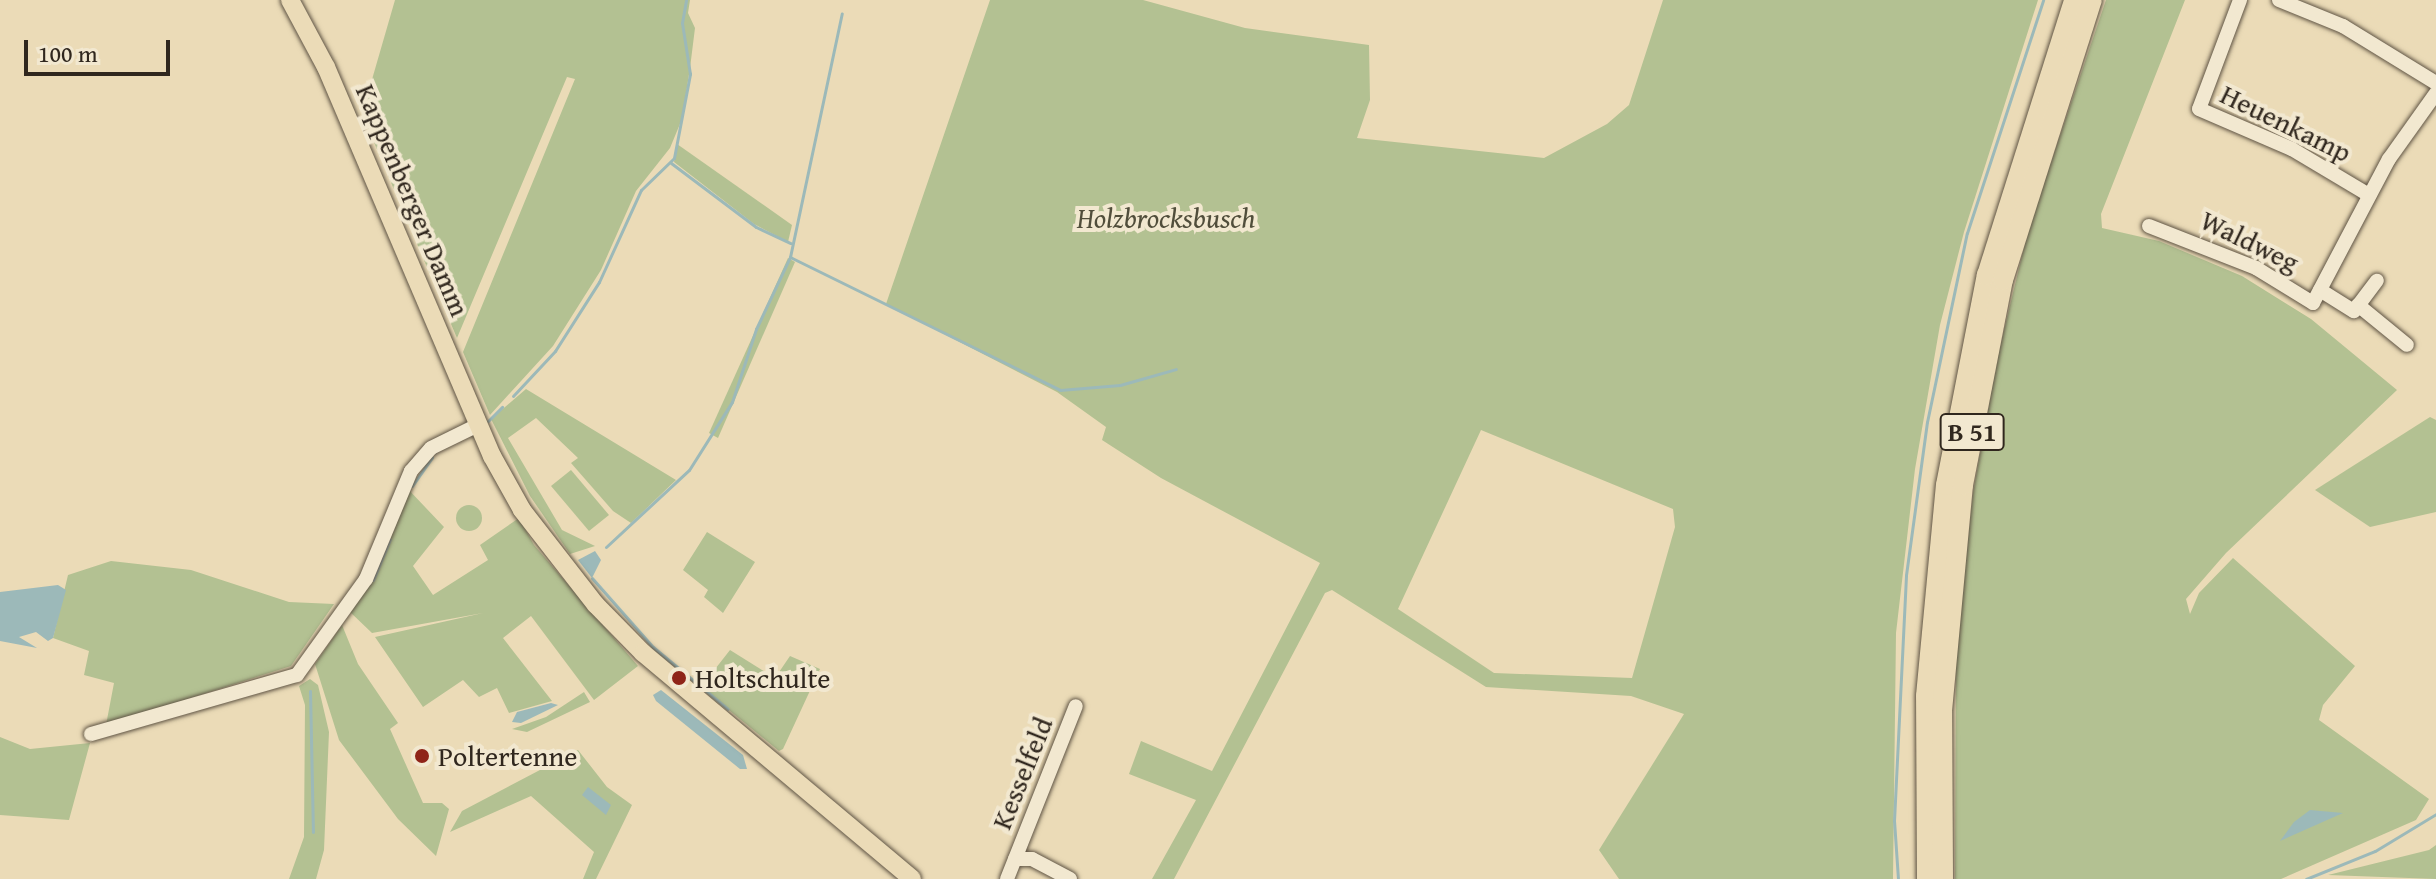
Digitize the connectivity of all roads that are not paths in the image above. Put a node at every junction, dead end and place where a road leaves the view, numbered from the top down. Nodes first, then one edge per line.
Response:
1 (290, 0) edge
2 (2074, 0) edge
3 (2092, 0) edge
4 (2240, 0) edge
5 (2279, 0) edge
6 (2436, 83) edge
7 (2436, 93) edge
8 (2369, 195) junction
9 (2149, 226) dead end
10 (2377, 281) dead end
11 (2320, 290) junction
12 (2358, 305) junction
13 (2407, 345) dead end
14 (478, 425) junction
15 (1076, 706) dead end
16 (91, 734) dead end
17 (1015, 859) junction
18 (912, 879) edge
19 (1007, 879) edge
20 (1070, 879) edge
21 (1927, 879) edge
22 (1943, 879) edge

1 - 14 main road, Kappenberger Damm
2 - 21 highway, B 51
3 - 22 highway, B 51
4 - 8 street, Heuenkamp
5 - 6 street
7 - 8 street, Waldweg
8 - 11 street, Waldweg
9 - 11 street, Waldweg
10 - 12 street
11 - 12 street, Waldweg
12 - 13 street, Waldweg
14 - 16 street
14 - 18 main road, Kappenberger Damm
15 - 17 street, Kesselfeld
17 - 19 street, Kesselfeld
17 - 20 street, Kesselfeld

